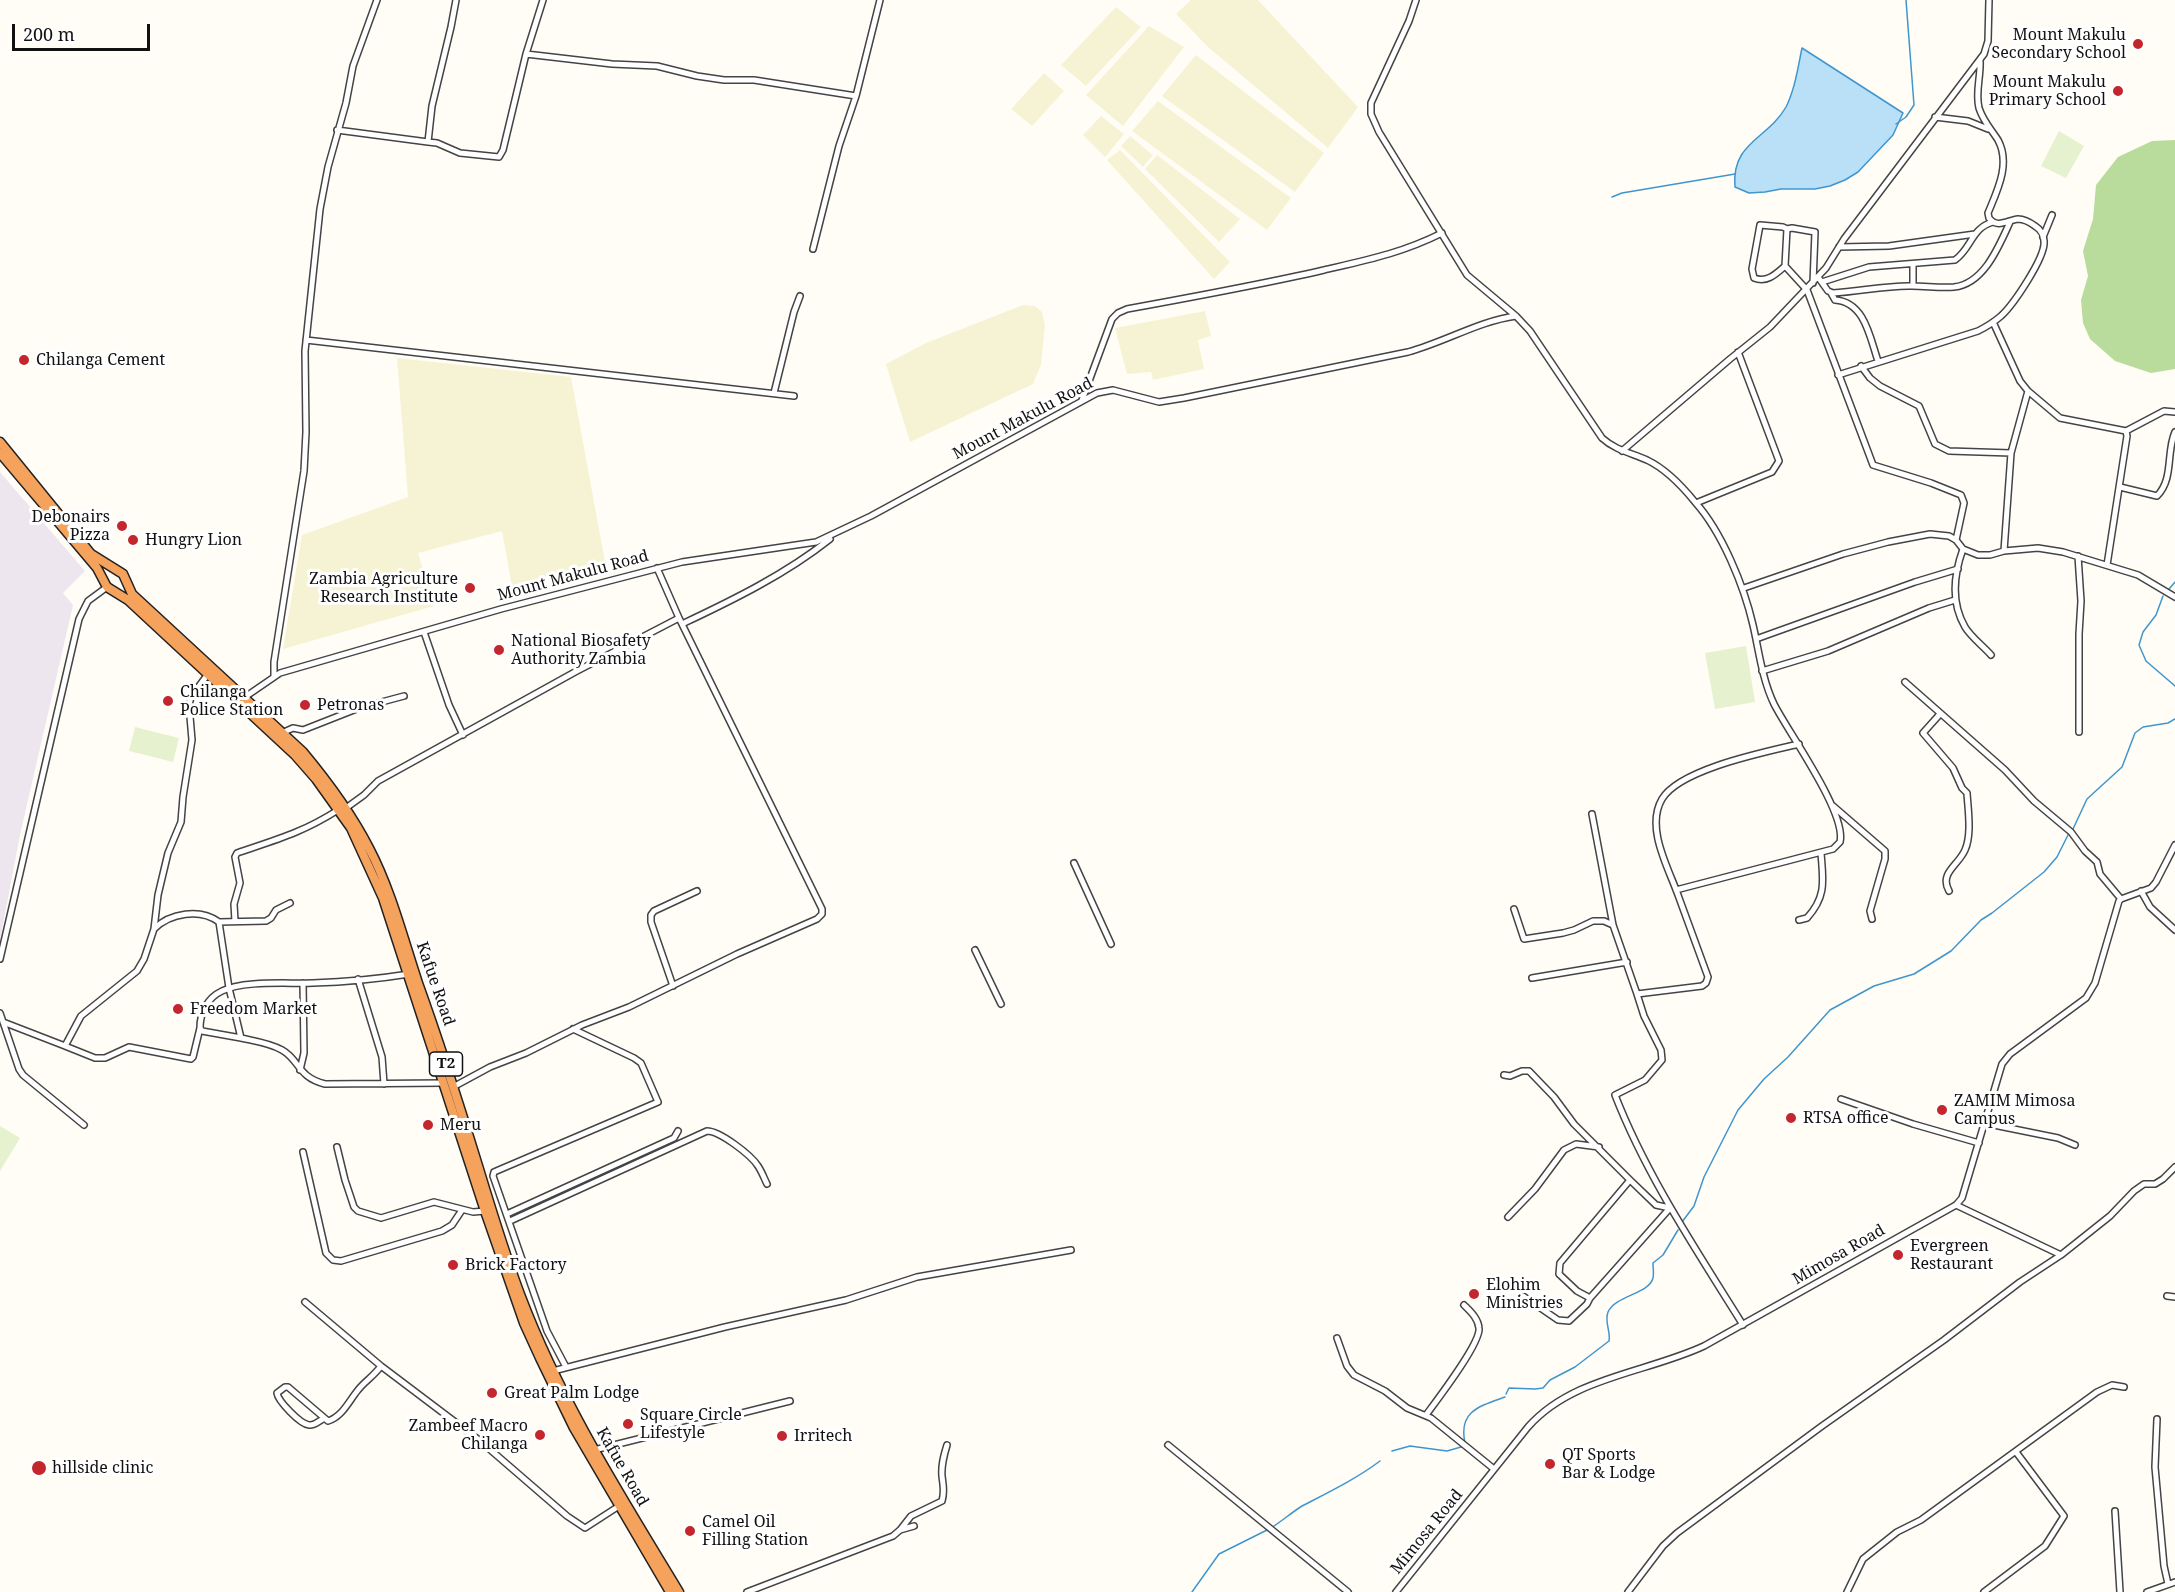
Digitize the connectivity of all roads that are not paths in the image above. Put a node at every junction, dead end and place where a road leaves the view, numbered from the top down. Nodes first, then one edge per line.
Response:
1 (377, 0) edge
2 (456, 0) edge
3 (543, 0) edge
4 (880, 0) edge
5 (1416, 0) edge
6 (1989, 0) edge
7 (526, 54) junction
8 (1980, 61) junction
9 (856, 96) junction
10 (1935, 117) junction
11 (1990, 129) junction
12 (337, 130) junction
13 (428, 142) junction
14 (2052, 215) dead end
15 (1991, 220) junction
16 (2008, 224) junction
17 (1787, 229) junction
18 (1442, 233) junction
19 (1976, 234) junction
20 (2043, 237) junction
21 (1839, 247) junction
22 (813, 249) dead end
23 (1913, 264) junction
24 (1785, 266) junction
25 (1820, 280) junction
26 (1813, 283) junction
27 (1913, 286) junction
28 (1807, 290) junction
29 (1831, 293) junction
30 (800, 296) dead end
31 (1516, 316) junction
32 (1993, 322) junction
33 (306, 340) junction
34 (1738, 352) junction
35 (1878, 361) junction
36 (1862, 366) junction
37 (1838, 375) junction
38 (2028, 391) junction
39 (774, 393) junction
40 (794, 396) dead end
41 (1082, 400) junction
42 (2175, 412) edge
43 (2126, 431) junction
44 (2175, 432) edge
45 (0, 442) edge
46 (1622, 451) junction
47 (0, 453) edge
48 (2011, 453) junction
49 (2120, 487) junction
50 (1696, 503) junction
51 (836, 534) junction
52 (1956, 540) junction
53 (1963, 549) junction
54 (2004, 551) junction
55 (2078, 556) junction
56 (2107, 565) junction
57 (657, 568) junction
58 (1958, 569) junction
59 (117, 570) junction
60 (125, 581) junction
61 (108, 586) junction
62 (1744, 588) junction
63 (2175, 597) edge
64 (1955, 600) junction
65 (680, 621) junction
66 (424, 632) junction
67 (1756, 639) junction
68 (1991, 655) dead end
69 (1762, 671) junction
70 (208, 674) junction
71 (274, 676) junction
72 (1905, 682) dead end
73 (404, 696) dead end
74 (244, 697) junction
75 (1940, 714) junction
76 (284, 732) junction
77 (2079, 732) dead end
78 (463, 735) junction
79 (1799, 744) junction
80 (1830, 803) junction
81 (342, 809) junction
82 (1592, 814) dead end
83 (2175, 845) edge
84 (1821, 853) junction
85 (1074, 863) dead end
86 (1677, 890) junction
87 (697, 891) dead end
88 (1949, 891) dead end
89 (2141, 891) junction
90 (2121, 898) junction
91 (290, 903) dead end
92 (1514, 909) dead end
93 (1872, 919) dead end
94 (1798, 920) dead end
95 (235, 921) junction
96 (219, 922) junction
97 (1614, 925) junction
98 (154, 929) junction
99 (2175, 930) edge
100 (1111, 944) dead end
101 (975, 950) dead end
102 (0, 959) edge
103 (1627, 962) junction
104 (409, 974) junction
105 (1532, 978) dead end
106 (358, 979) junction
107 (303, 983) junction
108 (673, 986) junction
109 (229, 988) junction
110 (1637, 994) junction
111 (1001, 1004) dead end
112 (0, 1013) edge
113 (3, 1022) junction
114 (200, 1028) junction
115 (573, 1029) junction
116 (241, 1038) junction
117 (65, 1046) junction
118 (300, 1070) junction
119 (1504, 1075) dead end
120 (444, 1083) junction
121 (384, 1084) junction
122 (453, 1087) junction
123 (1841, 1099) dead end
124 (1984, 1123) junction
125 (84, 1125) dead end
126 (678, 1131) dead end
127 (1979, 1143) junction
128 (2075, 1145) dead end
129 (1599, 1147) junction
130 (337, 1148) dead end
131 (303, 1152) dead end
132 (2175, 1167) edge
133 (1630, 1180) junction
134 (767, 1184) dead end
135 (1956, 1205) junction
136 (1670, 1208) junction
137 (462, 1210) junction
138 (485, 1211) junction
139 (1508, 1217) dead end
140 (508, 1218) junction
141 (496, 1222) junction
142 (1071, 1250) dead end
143 (2061, 1255) junction
144 (532, 1286) junction
145 (519, 1291) junction
146 (1523, 1296) dead end
147 (2167, 1296) dead end
148 (2175, 1297) edge
149 (1590, 1298) junction
150 (305, 1302) dead end
151 (1464, 1305) dead end
152 (1743, 1325) junction
153 (1337, 1338) dead end
154 (381, 1366) junction
155 (566, 1368) junction
156 (553, 1371) junction
157 (2124, 1387) dead end
158 (790, 1401) dead end
159 (1426, 1415) junction
160 (323, 1419) junction
161 (2157, 1419) dead end
162 (947, 1445) dead end
163 (1168, 1445) dead end
164 (594, 1450) junction
165 (2016, 1452) junction
166 (1494, 1470) junction
167 (619, 1506) junction
168 (2115, 1511) dead end
169 (914, 1526) dead end
170 (900, 1530) junction
171 (2175, 1582) edge
172 (2168, 1584) junction
173 (670, 1592) edge
174 (679, 1592) edge
175 (747, 1592) edge
176 (1348, 1592) edge
177 (1395, 1592) edge
178 (1628, 1592) edge
179 (1847, 1592) edge
180 (1984, 1592) edge
181 (2120, 1592) edge
182 (2146, 1592) edge

1 - 12 street
2 - 13 street
3 - 7 street
4 - 9 street
5 - 18 street
6 - 8 street
7 - 9 street
7 - 13 street
8 - 10 street
8 - 11 street
9 - 22 street
10 - 11 street
10 - 21 street
11 - 15 street
12 - 13 street
12 - 33 street
14 - 20 street
15 - 16 street
15 - 19 street
16 - 20 street
16 - 27 street
17 - 24 street
17 - 24 street
17 - 26 street
18 - 31 street
18 - 41 street
19 - 21 street
19 - 23 street
20 - 32 street
21 - 25 street
23 - 25 street
23 - 27 street
24 - 28 street
25 - 26 street
25 - 29 street
26 - 28 street
27 - 29 street
28 - 34 street
28 - 37 street
29 - 35 street
30 - 39 street
31 - 41 street, Mount Makulu Road
31 - 46 street
32 - 35 street
32 - 38 street
33 - 39 street
33 - 71 street
34 - 46 street
34 - 50 street
35 - 36 street
36 - 37 street
36 - 48 street
37 - 52 street
38 - 43 street
38 - 48 street
39 - 40 street
41 - 51 street, Mount Makulu Road
42 - 43 street
43 - 49 street
44 - 49 street
45 - 59 highway
46 - 50 street
47 - 61 highway, Kafue Road / T2
48 - 54 street
49 - 56 street
50 - 62 street
51 - 57 street, Mount Makulu Road
51 - 65 street
52 - 53 street
52 - 62 street
53 - 54 street
53 - 58 street
54 - 55 street
55 - 56 street
55 - 77 street
56 - 63 street
57 - 65 street
57 - 66 street, Mount Makulu Road
58 - 64 street
58 - 67 street
59 - 60 highway
59 - 61 highway
60 - 61 highway
60 - 74 highway, Kafue Road / T2
61 - 70 highway, Kafue Road / T2
61 - 102 street
62 - 67 street
64 - 68 street
64 - 69 street
65 - 78 street
65 - 108 street
66 - 71 street, Mount Makulu Road
66 - 78 street
67 - 69 street
69 - 79 street
70 - 81 highway, Kafue Road / T2
70 - 98 street
71 - 74 street, Mount Makulu Road
72 - 75 street
73 - 76 street
74 - 76 highway, Kafue Road / T2
75 - 88 street
75 - 90 street
76 - 81 highway, Kafue Road / T2
78 - 81 street
79 - 80 street
79 - 86 street
80 - 84 street
80 - 93 street
81 - 95 street
81 - 104 highway, Kafue Road / T2
81 - 122 highway, Kafue Road / T2
82 - 97 street
83 - 89 street
84 - 86 street
84 - 94 street
85 - 100 street
86 - 110 street
87 - 108 street
89 - 90 street
89 - 99 street
90 - 124 street
91 - 95 street
92 - 97 street
95 - 96 street
96 - 98 street
96 - 109 street
97 - 103 street
98 - 117 street
101 - 111 street
103 - 105 street
103 - 110 street
104 - 106 street
104 - 120 highway, Kafue Road / T2
106 - 107 street
106 - 121 street
107 - 109 street
107 - 118 street
108 - 115 street
109 - 114 street
109 - 116 street
110 - 136 street
112 - 113 street
113 - 117 street
113 - 125 street
114 - 116 street
114 - 117 street
115 - 122 street
115 - 140 street
116 - 118 street
118 - 121 street
119 - 129 street
120 - 121 street
120 - 138 highway, Kafue Road / T2
122 - 141 highway, Kafue Road / T2
123 - 127 street
124 - 127 street
124 - 128 street
126 - 140 street
127 - 135 street
129 - 133 street
129 - 139 street
130 - 137 street
131 - 137 street
132 - 143 street
133 - 136 street
133 - 149 street
134 - 140 street
135 - 143 street
135 - 152 street, Mimosa Road
136 - 149 street
136 - 152 street
137 - 138 street
138 - 167 highway, Kafue Road / T2
140 - 141 street
140 - 144 street
141 - 145 highway, Kafue Road / T2
142 - 155 street
143 - 178 street
144 - 145 street
144 - 155 street
145 - 156 highway, Kafue Road / T2
146 - 149 street
147 - 148 street
150 - 154 street
151 - 159 street
152 - 166 street, Mimosa Road
153 - 159 street
154 - 160 street
154 - 167 street
155 - 156 street
156 - 164 highway, Kafue Road / T2
157 - 165 street
158 - 164 street
159 - 166 street
160 - 160 street
161 - 172 street
162 - 170 street
163 - 176 street
164 - 174 highway, Kafue Road / T2
165 - 179 street
165 - 180 street
166 - 177 street, Mimosa Road
167 - 173 highway, Kafue Road / T2
168 - 181 street
169 - 170 street
170 - 175 street
171 - 172 street
172 - 182 street

